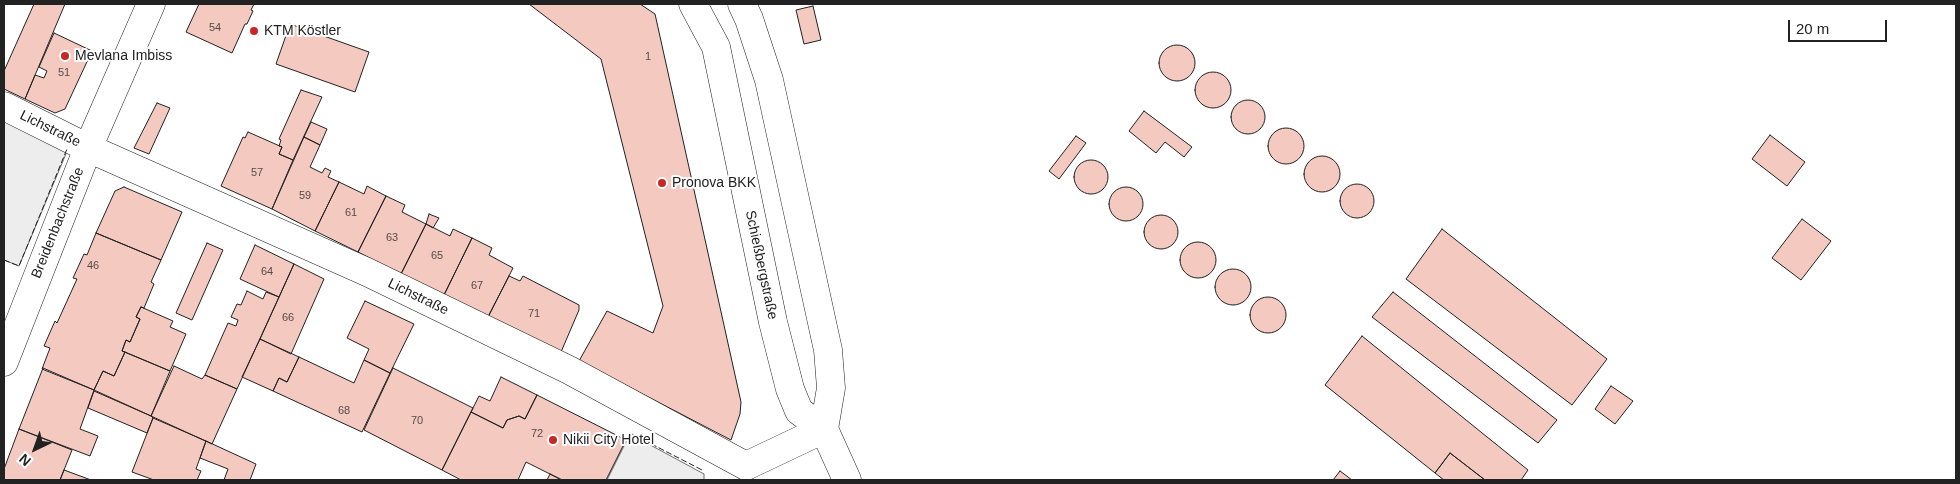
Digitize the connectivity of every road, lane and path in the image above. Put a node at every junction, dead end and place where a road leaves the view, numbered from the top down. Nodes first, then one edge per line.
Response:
1 (151, 4) edge
2 (693, 4) edge
3 (742, 4) edge
4 (4, 106) edge
5 (88, 148) junction
6 (4, 362) edge
7 (824, 429) junction
8 (743, 473) edge
9 (847, 480) edge

1 - 5 street, Breidenbachstraße
2 - 7 street, Schießbergstraße
3 - 7 street
4 - 5 street, Lichstraße
5 - 6 street, Breidenbachstraße
5 - 8 street, Lichstraße
7 - 8 street, Lichstraße
7 - 9 street, Schießbergstraße

